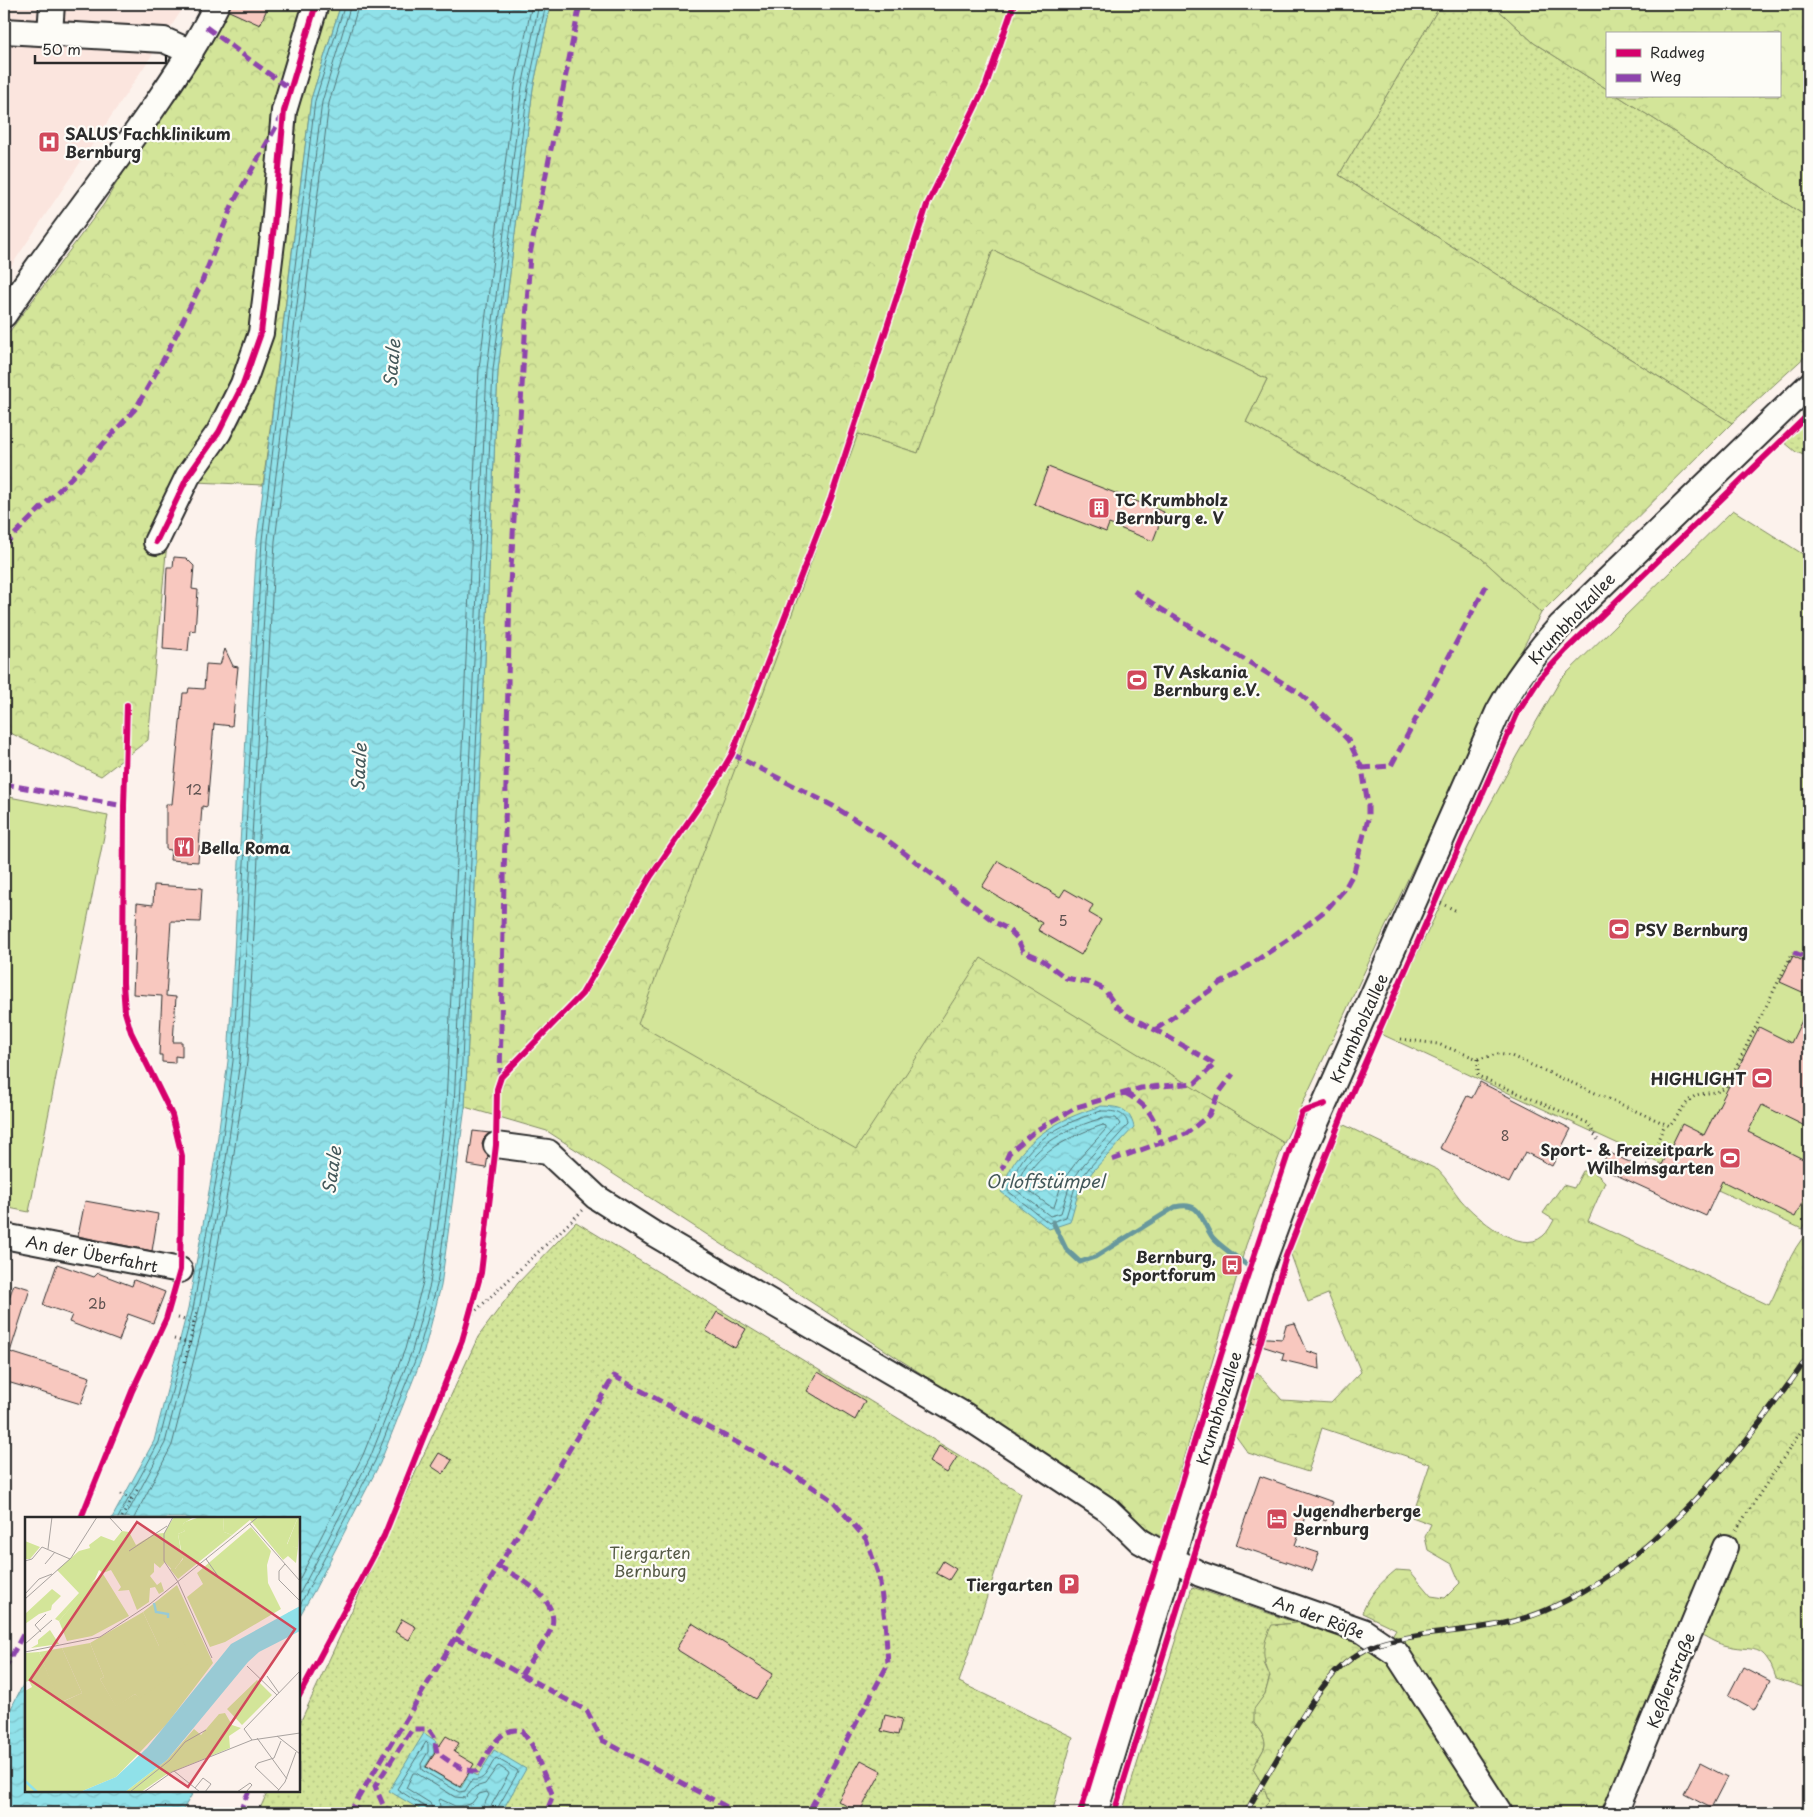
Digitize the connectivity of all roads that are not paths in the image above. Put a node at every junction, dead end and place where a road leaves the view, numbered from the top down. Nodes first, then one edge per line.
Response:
1 (52, 4) edge
2 (217, 4) edge
3 (316, 4) edge
4 (4, 30) edge
5 (50, 33) junction
6 (191, 52) junction
7 (4, 315) edge
8 (1809, 385) edge
9 (156, 542) dead end
10 (496, 1145) dead end
11 (4, 1236) edge
12 (180, 1270) dead end
13 (1725, 1547) road end
14 (1172, 1559) junction
15 (1094, 1813) edge
16 (1500, 1813) edge
17 (1616, 1813) edge

1 - 5 street
2 - 6 street
3 - 9 street
4 - 5 street
5 - 6 street
6 - 7 street
8 - 14 street, Krumbholzallee
10 - 14 street, An der Röße
11 - 12 street, An der Überfahrt
13 - 17 street, Keßlerstraße
14 - 15 street, Krumbholzallee
14 - 16 street, An der Röße

